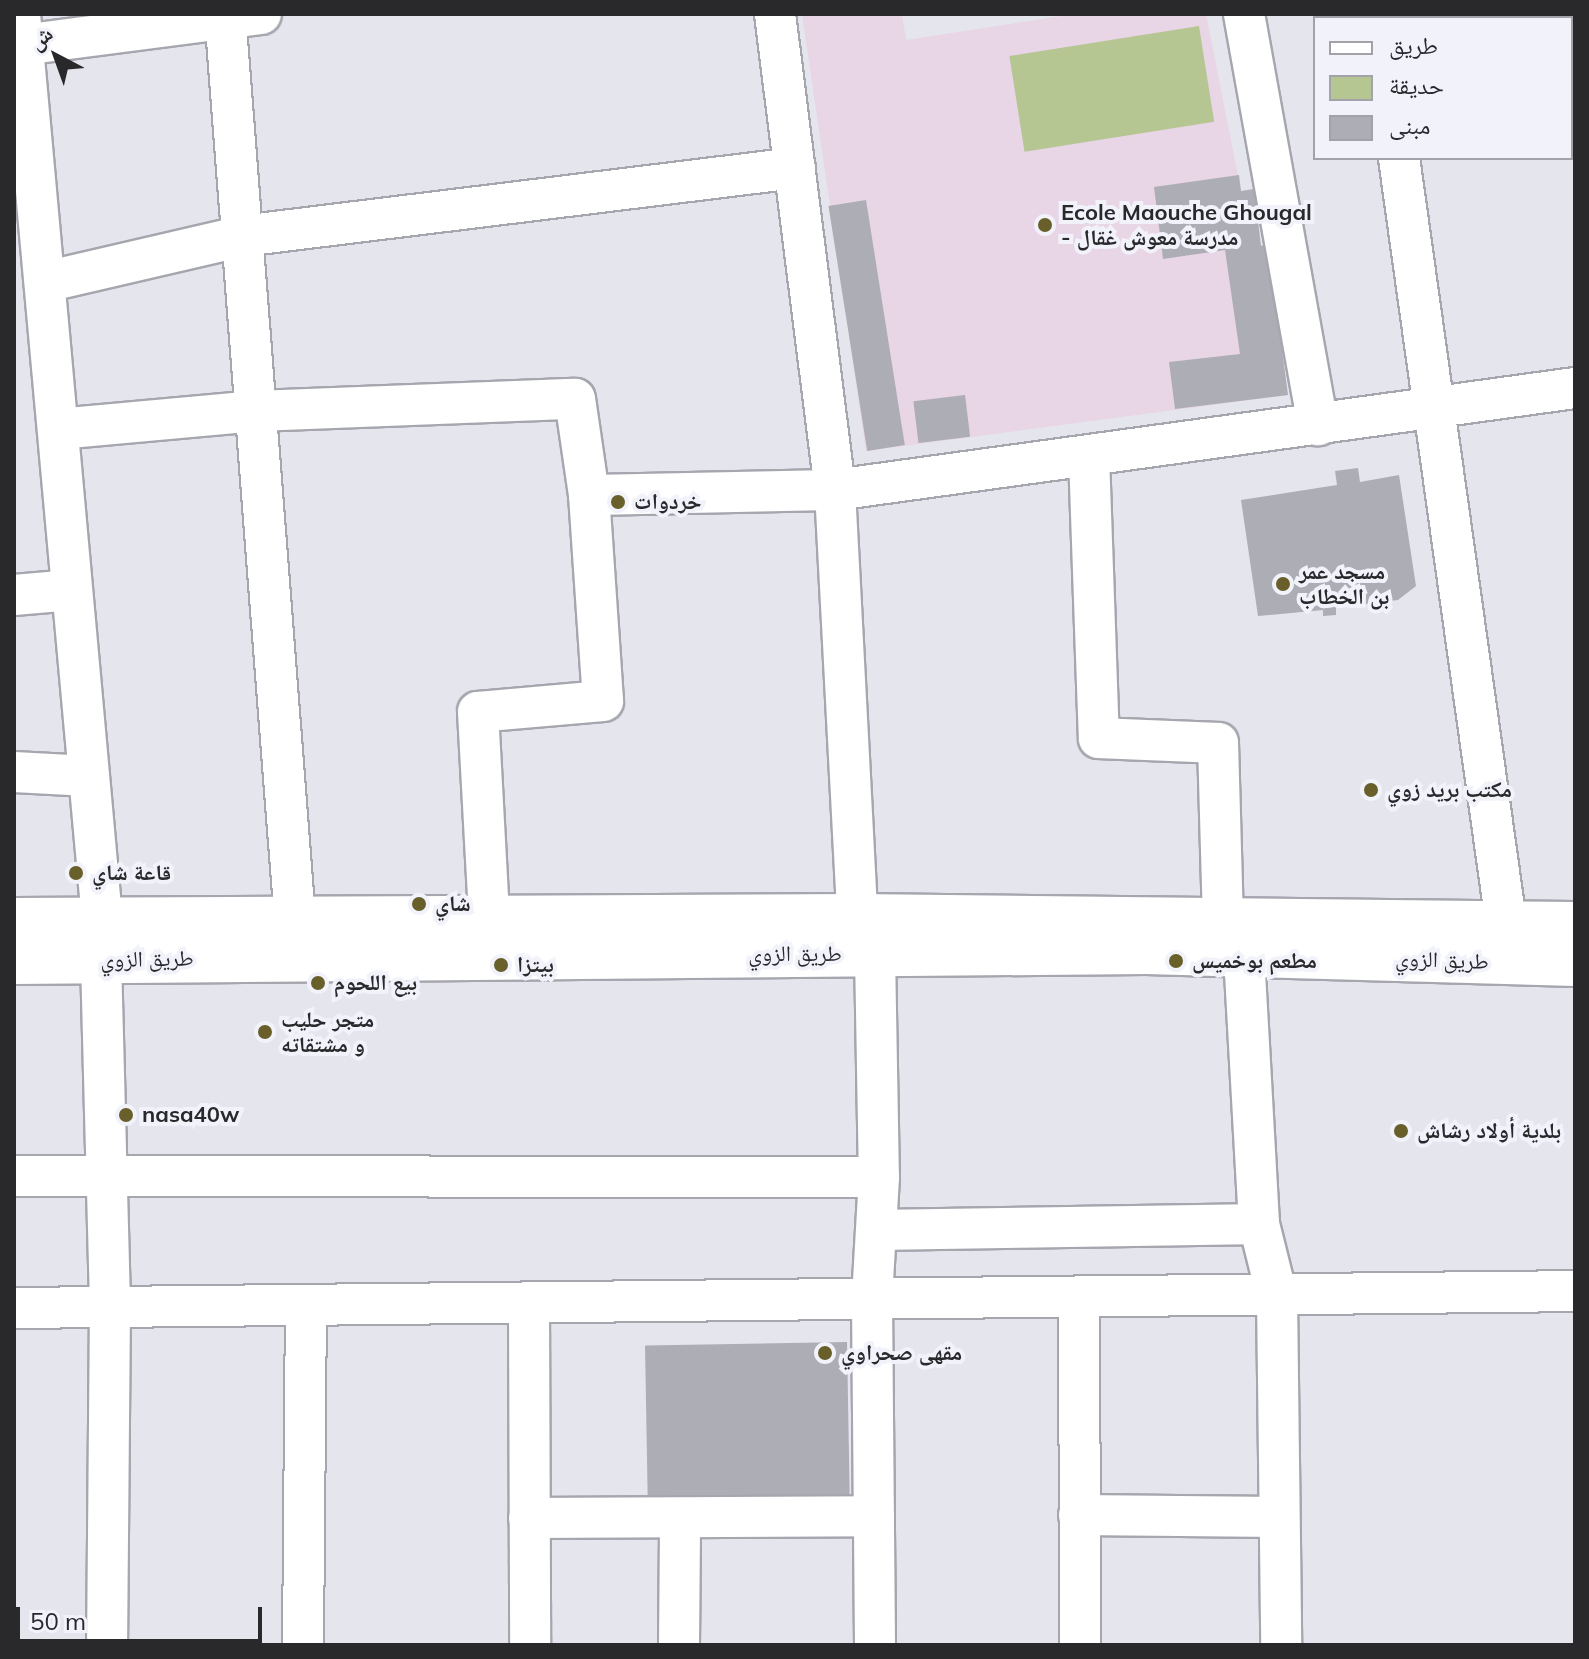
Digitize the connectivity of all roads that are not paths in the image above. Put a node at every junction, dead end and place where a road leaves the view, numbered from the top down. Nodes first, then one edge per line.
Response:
1 (775, 14) edge
2 (1244, 14) edge
3 (237, 16) edge
4 (19, 35) edge
5 (1399, 160) edge
6 (795, 168) junction
7 (242, 236) junction
8 (36, 306) edge
9 (1575, 388) edge
10 (1434, 409) junction
11 (256, 411) junction
12 (1318, 425) junction
13 (58, 429) junction
14 (1089, 456) junction
15 (835, 490) junction
16 (589, 495) junction
17 (72, 590) junction
18 (14, 595) edge
19 (14, 772) edge
20 (89, 776) junction
21 (489, 918) junction
22 (295, 919) junction
23 (14, 920) edge
24 (1506, 922) junction
25 (1575, 924) edge
26 (866, 935) junction
27 (1234, 937) junction
28 (102, 940) junction
29 (14, 962) edge
30 (1575, 964) edge
31 (14, 1176) edge
32 (108, 1176) junction
33 (879, 1177) junction
34 (1259, 1224) junction
35 (879, 1230) junction
36 (1575, 1291) edge
37 (1277, 1296) junction
38 (1079, 1298) junction
39 (872, 1300) junction
40 (529, 1305) junction
41 (306, 1306) junction
42 (110, 1307) junction
43 (14, 1308) edge
44 (1079, 1515) junction
45 (874, 1516) junction
46 (1279, 1517) junction
47 (529, 1518) junction
48 (680, 1518) junction
49 (107, 1645) edge
50 (303, 1645) edge
51 (530, 1645) edge
52 (679, 1645) edge
53 (875, 1645) edge
54 (1080, 1645) edge
55 (1281, 1645) edge

1 - 6 street
2 - 12 street
3 - 4 street
3 - 7 street
4 - 8 street
5 - 10 street
6 - 7 street
6 - 15 street
7 - 8 street
7 - 11 street
8 - 13 street
9 - 10 street
10 - 12 street
10 - 24 street
11 - 13 street
11 - 16 street
11 - 22 street
12 - 14 street
13 - 17 street
14 - 15 street
14 - 27 street
15 - 16 street
15 - 26 street
16 - 21 street
17 - 18 street
17 - 20 street
19 - 20 street
20 - 28 street
21 - 22 main road, طريق الزوي
21 - 26 main road, طريق الزوي
22 - 28 main road, طريق الزوي
23 - 28 main road, طريق الزوي
24 - 25 main road, طريق الزوي
24 - 27 main road, طريق الزوي
26 - 27 main road, طريق الزوي
26 - 28 main road, طريق الزوي
26 - 33 street
27 - 30 main road, طريق الزوي
27 - 34 street
28 - 29 main road, طريق الزوي
28 - 32 street
31 - 32 street
32 - 33 street
32 - 42 street
33 - 35 street
34 - 35 street
34 - 37 street
35 - 39 street
36 - 37 street
37 - 38 street
37 - 46 street
38 - 39 street
38 - 44 street
39 - 40 street
39 - 45 street
40 - 41 street
40 - 47 street
41 - 42 street
41 - 50 street
42 - 43 street
42 - 49 street
44 - 46 street
44 - 54 street
45 - 48 street
45 - 53 street
46 - 55 street
47 - 48 street
47 - 51 street
48 - 52 street

